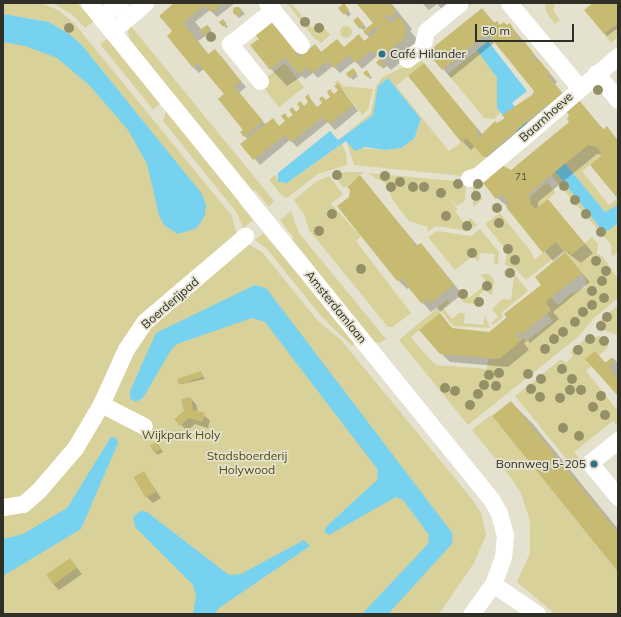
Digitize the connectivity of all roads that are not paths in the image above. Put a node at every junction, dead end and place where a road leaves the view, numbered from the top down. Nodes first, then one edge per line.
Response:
1 (88, 3) edge
2 (120, 3) edge
3 (145, 3) edge
4 (460, 3) edge
5 (508, 3) edge
6 (270, 6) edge
7 (101, 16) junction
8 (112, 31) junction
9 (301, 45) dead end
10 (618, 56) edge
11 (407, 59) dead end
12 (596, 73) junction
13 (260, 81) dead end
14 (579, 87) junction
15 (618, 100) edge
16 (469, 178) dead end
17 (245, 236) dead end
18 (101, 404) junction
19 (144, 426) dead end
20 (618, 440) edge
21 (618, 497) edge
22 (3, 507) edge
23 (493, 584) junction
24 (470, 614) edge
25 (537, 614) edge

1 - 7 street, Amsterdamlaan
2 - 7 street
3 - 8 street
4 - 11 street
5 - 14 street
6 - 9 street
6 - 13 street
7 - 8 street, Amsterdamlaan
8 - 23 street, Amsterdamlaan
10 - 12 street, Baarnhoeve
12 - 14 street, Baarnhoeve
12 - 15 street
14 - 16 street, Baarnhoeve
17 - 18 street, Boerderijpad
18 - 19 street
18 - 22 street, Boerderijpad
20 - 21 street
23 - 24 street, Amsterdamlaan
23 - 25 street

